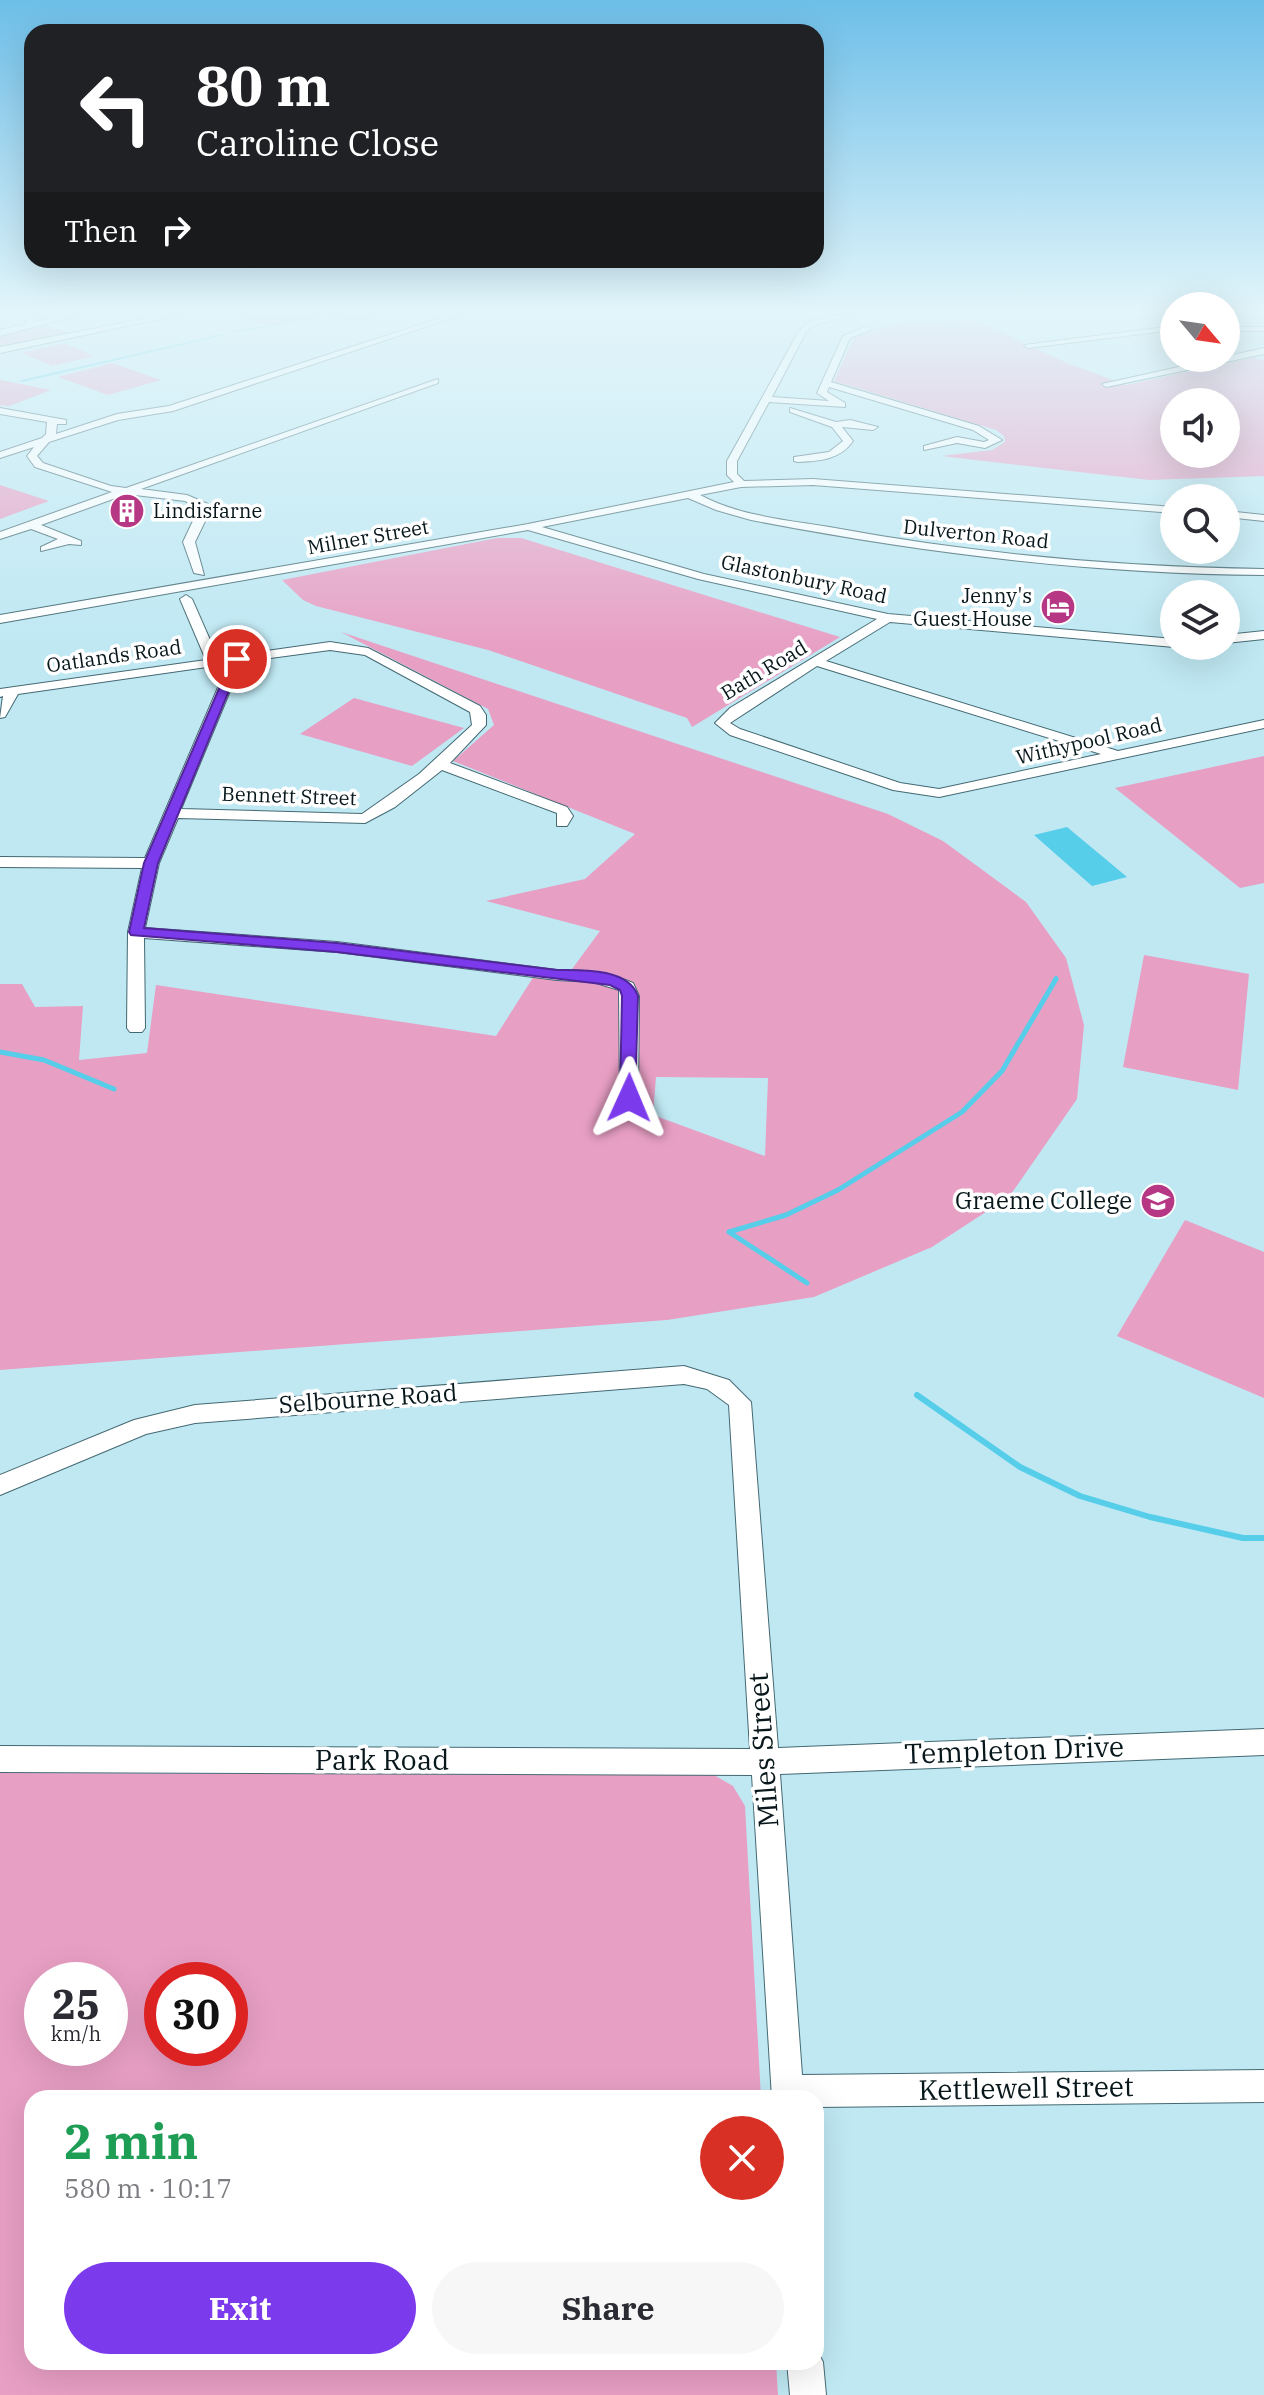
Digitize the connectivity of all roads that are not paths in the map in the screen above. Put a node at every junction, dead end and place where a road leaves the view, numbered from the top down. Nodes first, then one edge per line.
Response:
1 (835, 425) edge
2 (52, 426) edge
3 (90, 426) edge
4 (312, 426) edge
5 (751, 426) edge
6 (867, 426) edge
7 (969, 426) edge
8 (873, 427) dead end
9 (44, 441) junction
10 (927, 448) dead end
11 (0, 455) edge
12 (798, 459) dead end
13 (741, 484) junction
14 (129, 492) junction
15 (691, 495) junction
16 (1160, 509) edge
17 (1240, 515) edge
18 (1264, 518) edge
19 (32, 525) junction
20 (528, 527) junction
21 (0, 536) edge
22 (64, 538) junction
23 (77, 543) dead end
24 (45, 549) dead end
25 (1264, 572) edge
26 (200, 573) dead end
27 (186, 599) dead end
28 (888, 618) junction
29 (0, 619) edge
30 (1264, 635) edge
31 (1240, 638) edge
32 (1160, 642) edge
33 (330, 646) joint
34 (237, 659) junction
35 (213, 662) junction
36 (816, 662) junction
37 (6, 692) edge
38 (0, 714) edge
39 (1264, 724) edge
40 (1114, 754) junction
41 (439, 764) junction
42 (922, 792) joint
43 (173, 813) junction
44 (562, 823) dead end
45 (0, 862) edge
46 (151, 863) junction
47 (136, 932) junction
48 (136, 1028) dead end
49 (629, 1098) dead end
50 (740, 1402) joint
51 (0, 1485) edge
52 (1264, 1742) edge
53 (0, 1759) edge
54 (764, 1762) junction
55 (1264, 2086) edge
56 (788, 2090) edge
57 (824, 2094) edge
58 (806, 2370) edge
59 (808, 2395) edge

1 - 12 street
2 - 9 street
3 - 9 street
4 - 14 street
5 - 13 street
6 - 8 street
7 - 10 street
9 - 11 street
9 - 14 street
13 - 15 street, Milner Street
13 - 16 street, Milner Street
14 - 19 street
14 - 26 street
15 - 20 street, Milner Street
15 - 25 street, Dulverton Road
17 - 18 street
19 - 21 street
19 - 22 street
20 - 28 street, Glastonbury Road
20 - 29 street, Milner Street
22 - 23 street
22 - 24 street
27 - 35 street
28 - 32 street, Glastonbury Road
28 - 36 street, Bath Road
30 - 31 street
33 - 34 street, Oatlands Road
33 - 41 street, Bennett Street
34 - 35 street, Oatlands Road
34 - 43 street
35 - 37 street, Oatlands Road
36 - 40 street
36 - 42 street, Bath Road
37 - 38 street
39 - 40 street, Withypool Road
40 - 42 street, Withypool Road
41 - 43 street, Bennett Street
41 - 44 street
43 - 46 street
45 - 46 street
46 - 47 street
47 - 48 street
47 - 49 street
50 - 51 street, Selbourne Road
50 - 54 street, Miles Street
52 - 54 street, Templeton Drive
53 - 54 street, Park Road
54 - 56 street, Miles Street
55 - 57 street, Kettlewell Street
58 - 59 street

